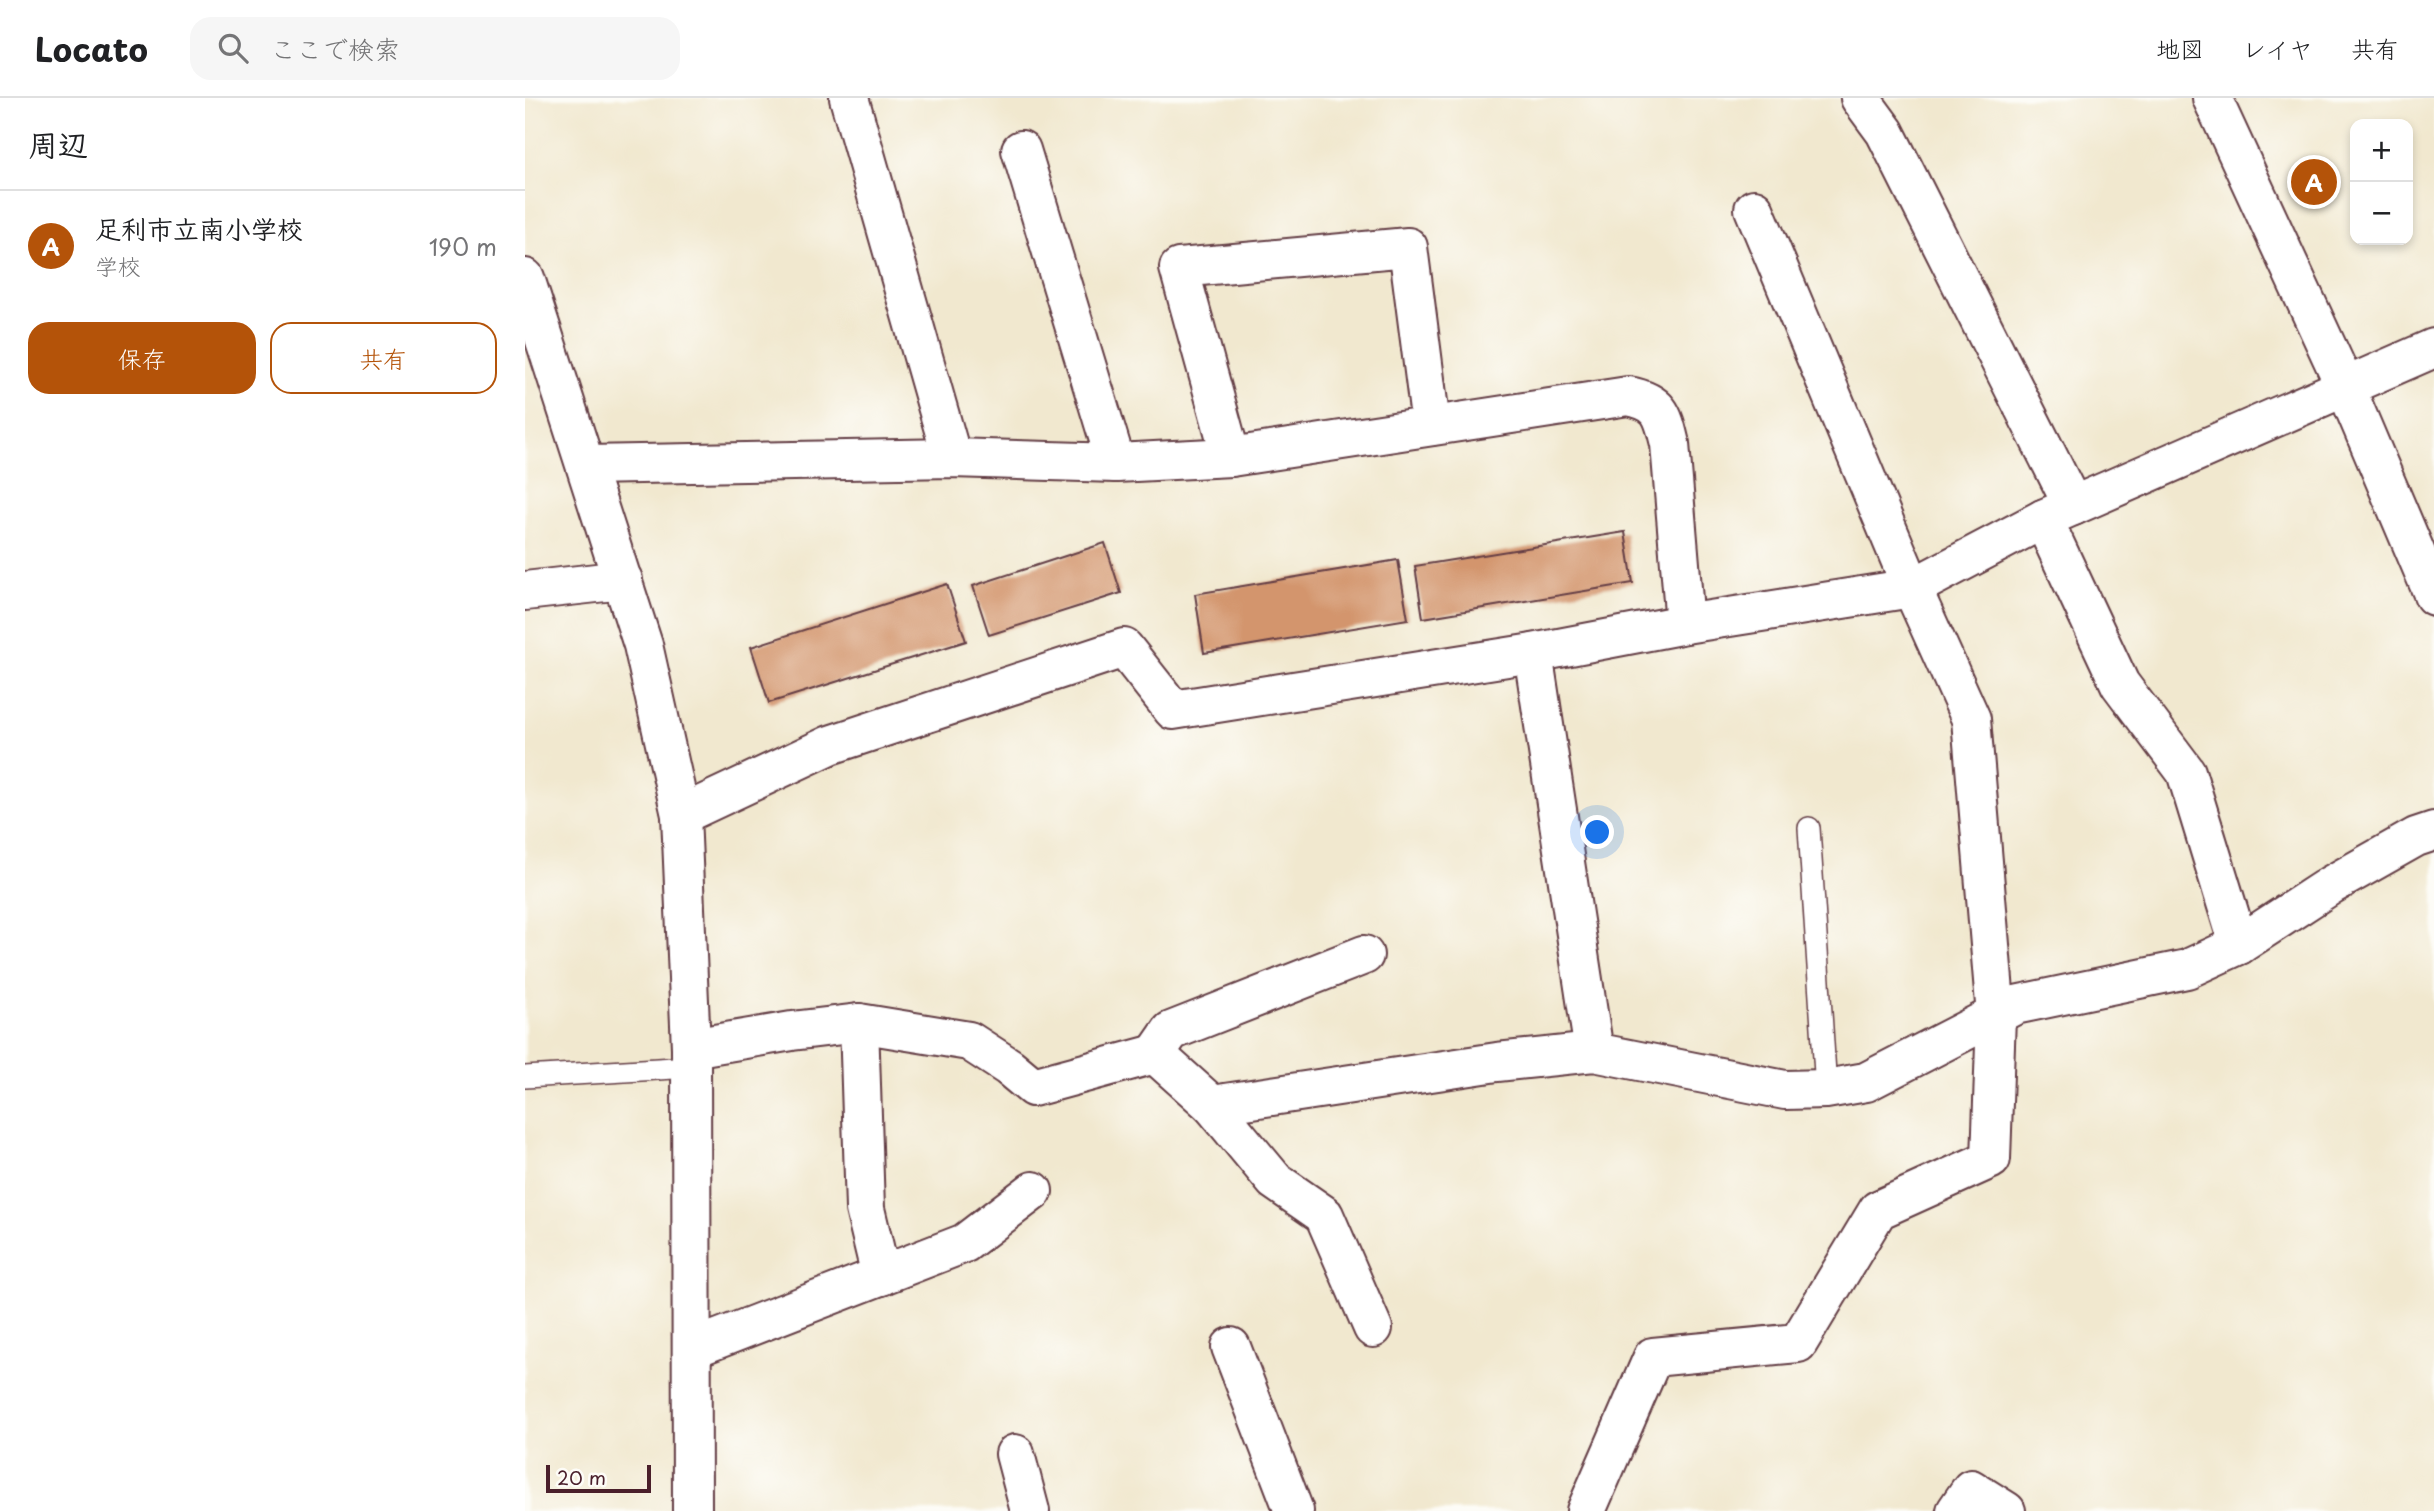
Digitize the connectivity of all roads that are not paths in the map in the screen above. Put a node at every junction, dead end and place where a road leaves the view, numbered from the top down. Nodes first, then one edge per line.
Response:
1 (849, 98) edge
2 (1860, 98) edge
3 (2212, 98) edge
4 (1021, 150) dead end
5 (1753, 209) dead end
6 (525, 278) edge
7 (2434, 348) edge
8 (2345, 386) junction
9 (1431, 426) junction
10 (1231, 457) junction
11 (951, 458) junction
12 (1116, 463) junction
13 (587, 465) junction
14 (2058, 513) junction
15 (623, 580) junction
16 (1912, 588) junction
17 (525, 591) edge
18 (2434, 596) edge
19 (1685, 624) junction
20 (1533, 653) junction
21 (681, 815) junction
22 (1809, 828) dead end
23 (2434, 831) edge
24 (2239, 945) junction
25 (1364, 956) dead end
26 (1996, 1016) junction
27 (859, 1023) junction
28 (1594, 1052) junction
29 (1155, 1054) junction
30 (691, 1057) junction
31 (525, 1077) edge
32 (1826, 1089) junction
33 (1212, 1105) junction
34 (1034, 1191) dead end
35 (881, 1276) junction
36 (1373, 1328) dead end
37 (1231, 1347) dead end
38 (692, 1349) junction
39 (1015, 1454) dead end
40 (692, 1511) edge
41 (1030, 1511) edge
42 (1294, 1511) edge
43 (1586, 1511) edge
44 (1956, 1511) edge
45 (2006, 1511) edge

1 - 11 street
2 - 14 street
3 - 8 street
4 - 12 street
5 - 16 street
6 - 13 street
7 - 8 street
8 - 14 street
8 - 18 street
9 - 10 street
9 - 10 street
9 - 19 street
10 - 12 street
11 - 12 street
11 - 13 street
13 - 15 street
14 - 16 street
14 - 24 street
15 - 17 street
15 - 21 street
16 - 19 street
16 - 26 street
19 - 20 street
20 - 21 street
20 - 28 street
21 - 30 street
22 - 32 lane
23 - 24 street
24 - 26 street
25 - 29 street
26 - 32 street
26 - 43 street
27 - 29 street
27 - 30 street
27 - 35 street
28 - 32 street
28 - 33 street
29 - 33 street
30 - 31 lane
30 - 38 street
33 - 36 street
34 - 35 street
35 - 38 street
37 - 42 street
38 - 40 street
39 - 41 street
44 - 45 street

